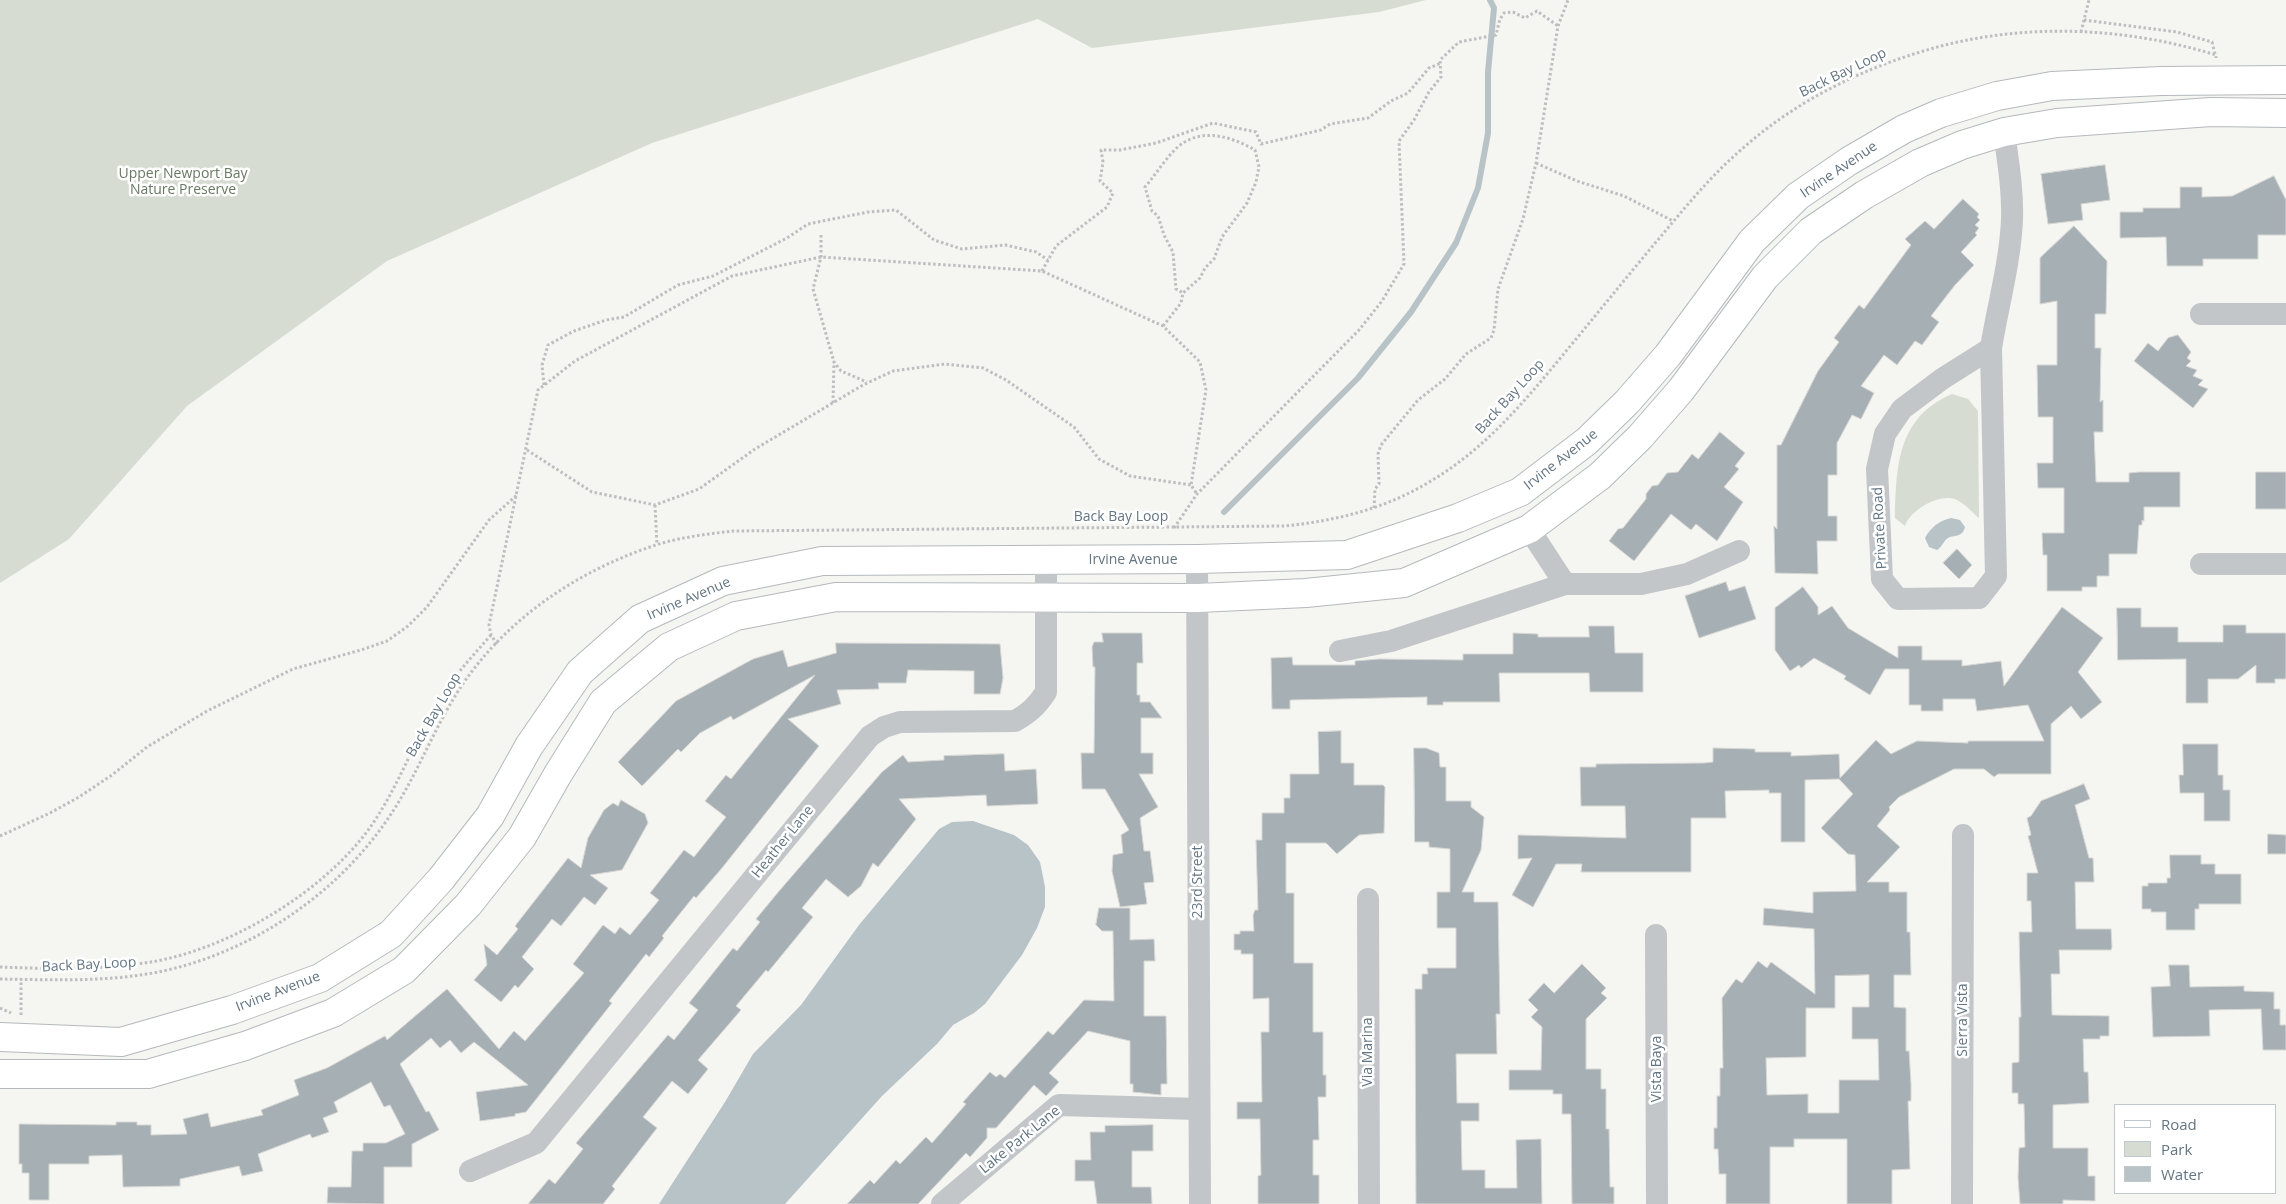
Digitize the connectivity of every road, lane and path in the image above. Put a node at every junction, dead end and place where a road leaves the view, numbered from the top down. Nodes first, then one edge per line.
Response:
1 (1568, 0) edge
2 (2089, 0) edge
3 (2084, 20) junction
4 (1558, 26) junction
5 (2081, 32) junction
6 (1441, 63) junction
7 (2217, 67) junction
8 (2286, 80) edge
9 (2162, 81) junction
10 (2286, 113) edge
11 (2004, 132) junction
12 (1536, 163) junction
13 (1674, 221) junction
14 (821, 235) dead end
15 (820, 257) junction
16 (1048, 260) junction
17 (1042, 271) junction
18 (1183, 293) junction
19 (2201, 314) dead end
20 (2286, 314) edge
21 (1163, 326) junction
22 (1991, 348) junction
23 (834, 362) junction
24 (868, 383) junction
25 (544, 385) junction
26 (832, 404) junction
27 (526, 450) junction
28 (1191, 485) junction
29 (518, 494) junction
30 (1197, 494) junction
31 (655, 505) junction
32 (1374, 508) junction
33 (1174, 528) junction
34 (1529, 529) junction
35 (657, 545) junction
36 (1739, 551) dead end
37 (1197, 559) junction
38 (1046, 560) junction
39 (2201, 564) dead end
40 (2286, 564) edge
41 (1565, 584) junction
42 (1046, 596) junction
43 (1198, 598) junction
44 (490, 635) junction
45 (497, 644) junction
46 (1340, 651) dead end
47 (1963, 835) dead end
48 (0, 836) edge
49 (1368, 899) dead end
50 (1656, 934) dead end
51 (0, 967) edge
52 (0, 979) edge
53 (21, 979) junction
54 (21, 1018) dead end
55 (0, 1037) edge
56 (0, 1074) edge
57 (1198, 1109) junction
58 (470, 1171) dead end
59 (942, 1204) edge
60 (1200, 1204) edge
61 (1369, 1204) edge
62 (1657, 1204) edge
63 (1962, 1204) edge

1 - 4 path
2 - 3 path
3 - 5 path
3 - 7 path
4 - 6 path
4 - 12 path
5 - 7 path, Back Bay Loop
5 - 13 path, Back Bay Loop
6 - 16 path
6 - 30 path
7 - 8 main road, Irvine Avenue
7 - 9 main road, Irvine Avenue
9 - 11 main road
9 - 37 main road, Irvine Avenue
10 - 11 main road
11 - 22 street, Private Road
11 - 34 main road
12 - 13 path
12 - 32 path
13 - 32 path, Back Bay Loop
14 - 15 path
15 - 17 path
15 - 23 path
15 - 25 path
16 - 17 path
16 - 25 path
17 - 21 path
18 - 18 path
18 - 21 path
19 - 20 street
21 - 28 path
22 - 22 street, Private Road
23 - 24 path
23 - 26 path
24 - 26 path
24 - 28 path
25 - 27 path
26 - 31 path
27 - 29 path
27 - 31 path
28 - 30 path
29 - 44 path
29 - 48 path
30 - 33 path
31 - 35 path
32 - 33 path, Back Bay Loop
33 - 35 path, Back Bay Loop
34 - 41 street
34 - 43 main road
35 - 45 path, Back Bay Loop
36 - 41 street
37 - 38 main road, Irvine Avenue
37 - 43 street, 23rd Street
38 - 42 street, Heather Lane
38 - 55 main road, Irvine Avenue
39 - 40 street
41 - 46 street
42 - 43 main road
42 - 56 main road
42 - 58 street, Heather Lane
43 - 57 street, 23rd Street
44 - 45 path
44 - 51 path
45 - 53 path, Back Bay Loop
47 - 63 street, Sierra Vista
49 - 61 street, Via Marina
50 - 62 street, Vista Baya
52 - 53 path, Back Bay Loop
53 - 54 path
57 - 59 street, Lake Park Lane
57 - 60 street, 23rd Street

